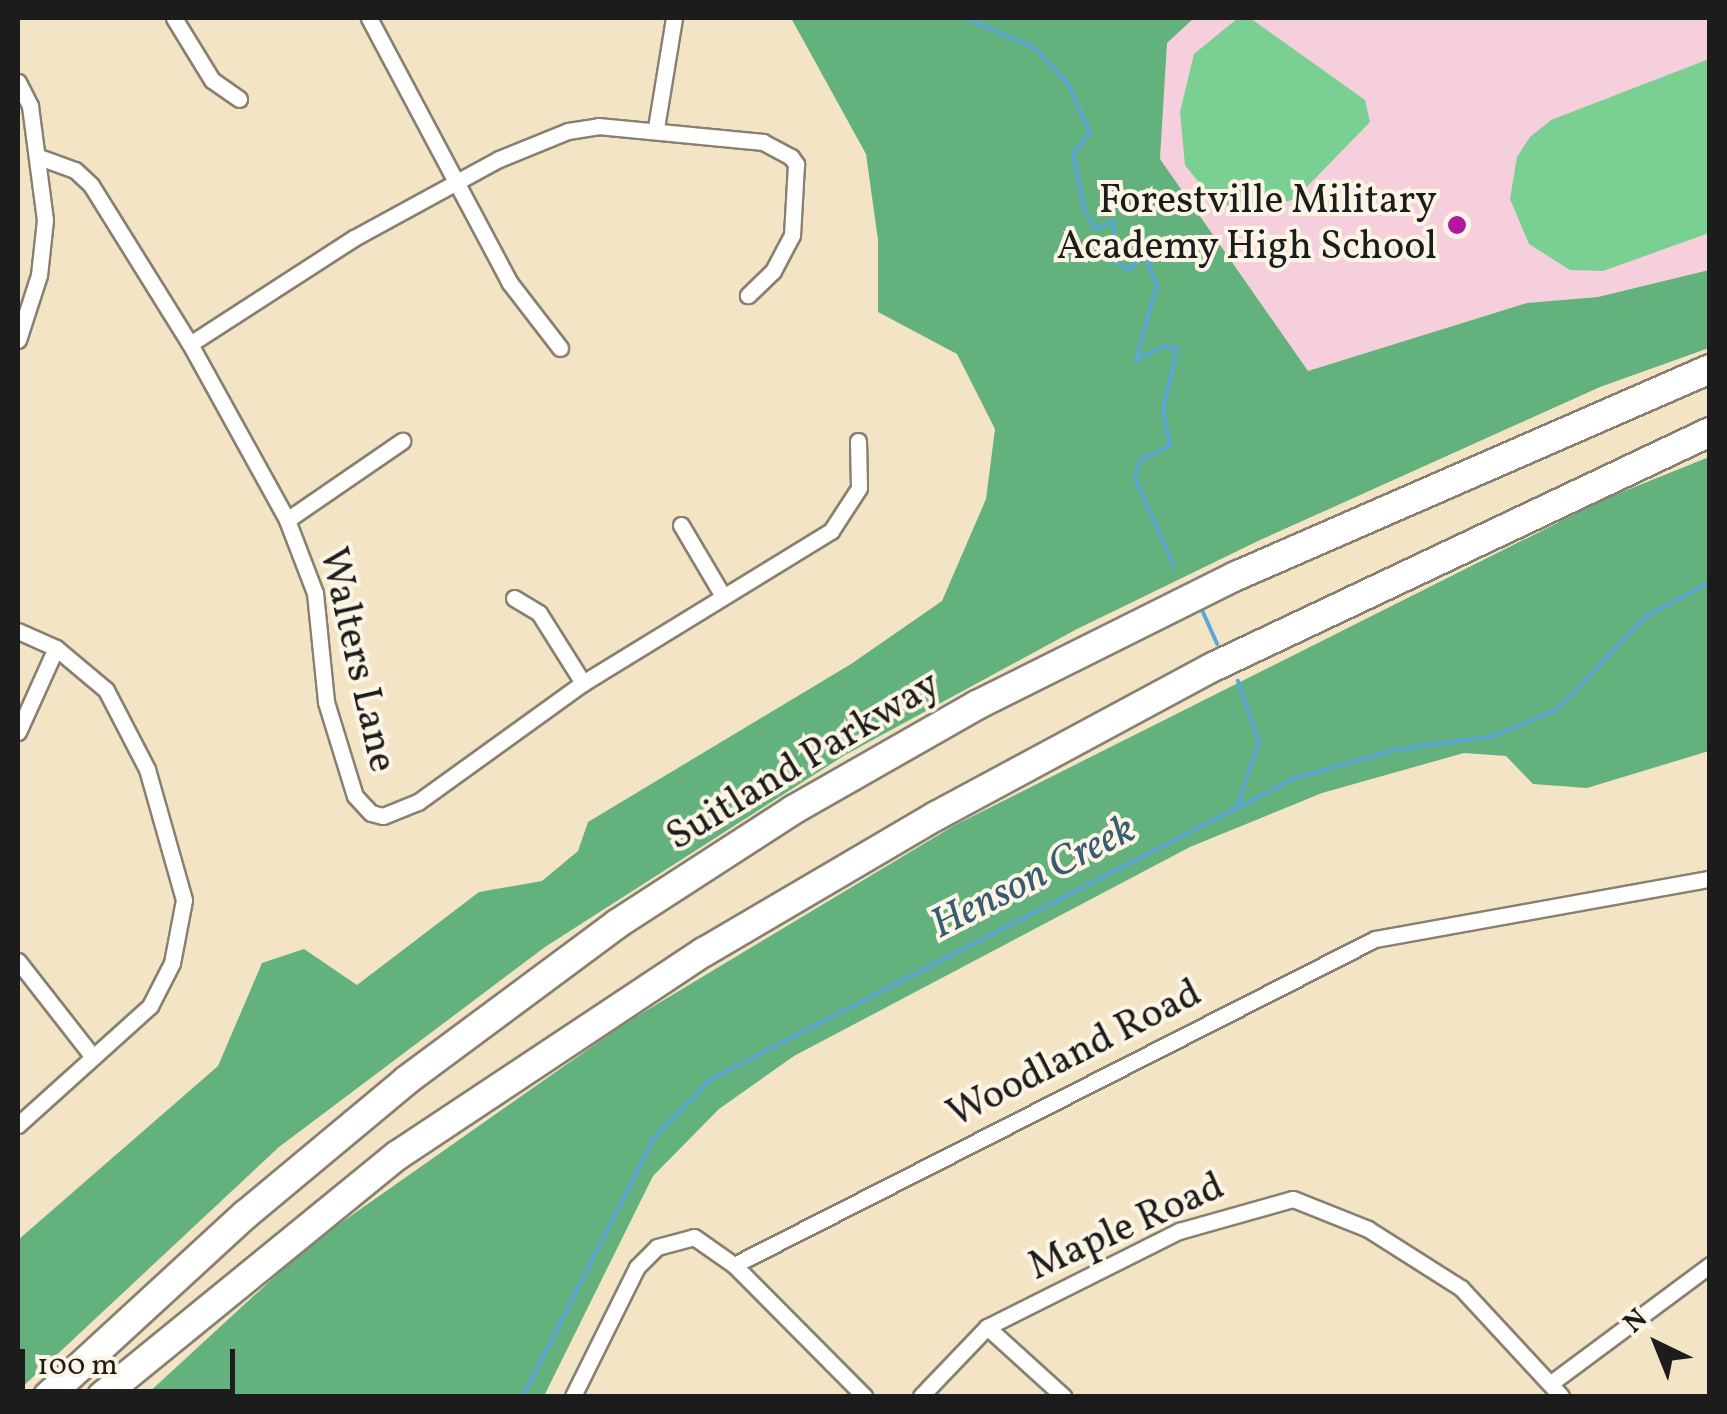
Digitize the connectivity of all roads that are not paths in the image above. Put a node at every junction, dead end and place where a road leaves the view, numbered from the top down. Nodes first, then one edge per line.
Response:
1 (174, 18) edge
2 (369, 18) edge
3 (674, 18) edge
4 (18, 83) edge
5 (239, 99) dead end
6 (656, 128) junction
7 (39, 158) junction
8 (462, 182) junction
9 (748, 294) dead end
10 (18, 340) edge
11 (190, 344) junction
12 (560, 348) dead end
13 (1710, 370) edge
14 (1710, 432) edge
15 (402, 441) dead end
16 (858, 442) dead end
17 (288, 520) junction
18 (681, 525) dead end
19 (723, 596) junction
20 (514, 598) dead end
21 (18, 631) edge
22 (56, 648) junction
23 (583, 683) junction
24 (18, 732) edge
25 (1710, 879) edge
26 (18, 960) edge
27 (93, 1057) junction
28 (18, 1125) edge
29 (734, 1265) junction
30 (1710, 1265) edge
31 (987, 1327) junction
32 (1556, 1390) edge
33 (48, 1396) edge
34 (102, 1396) edge
35 (573, 1396) edge
36 (864, 1396) edge
37 (921, 1396) edge
38 (1063, 1396) edge

1 - 5 street
2 - 8 street
3 - 6 street
4 - 7 street
6 - 8 street
6 - 9 street
7 - 10 street
7 - 11 street, Walters Lane
8 - 11 street
8 - 12 street
11 - 17 street, Walters Lane
13 - 33 highway, Suitland Parkway
14 - 34 highway
15 - 17 street
16 - 19 street, Walters Lane
17 - 23 street, Walters Lane
18 - 19 street
19 - 23 street, Walters Lane
20 - 23 street
21 - 22 street
22 - 24 street
22 - 27 street
25 - 29 street, Woodland Road
26 - 27 street
27 - 28 street
29 - 35 street
29 - 36 street
30 - 32 street
31 - 32 street, Maple Road
31 - 37 street, Maple Road
31 - 38 street

